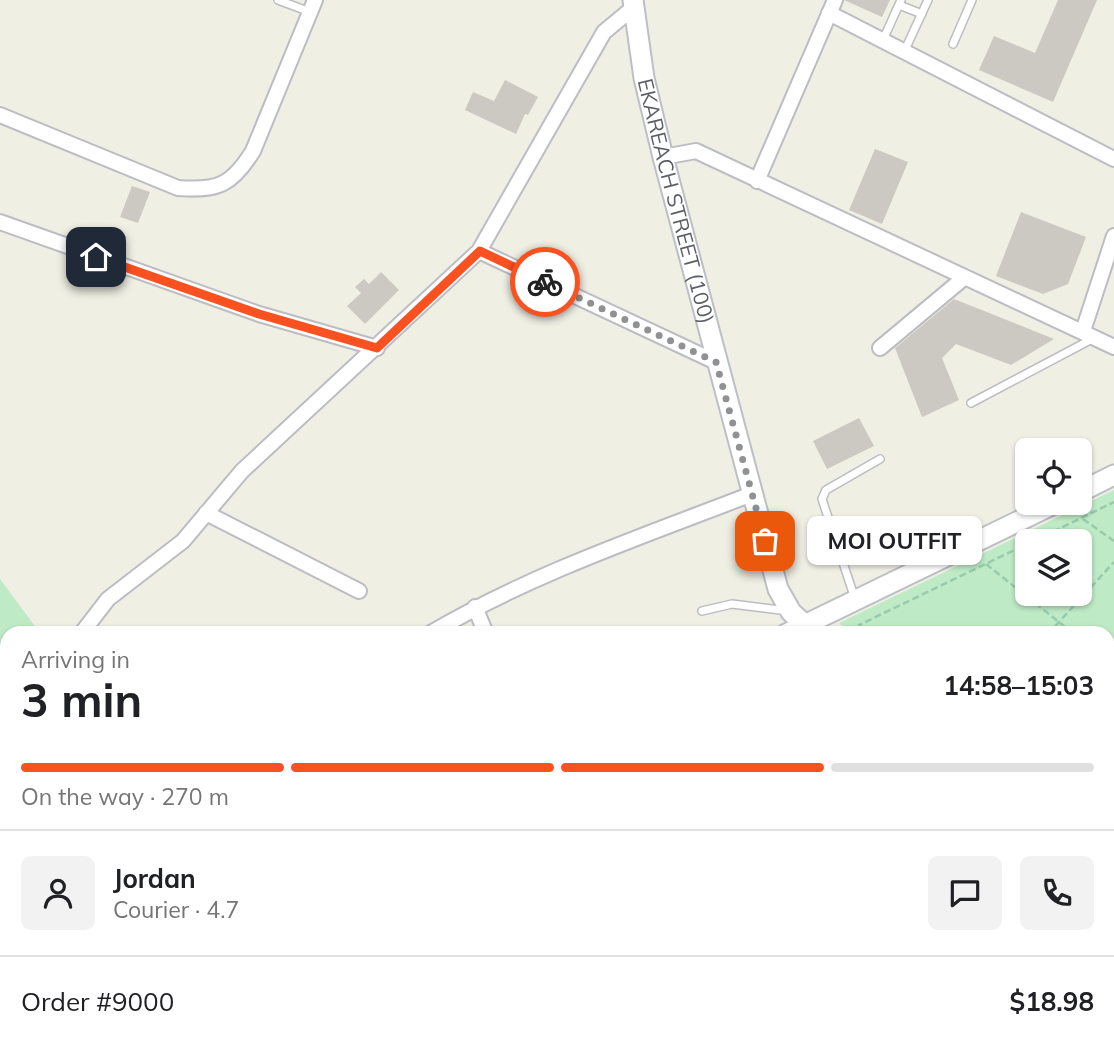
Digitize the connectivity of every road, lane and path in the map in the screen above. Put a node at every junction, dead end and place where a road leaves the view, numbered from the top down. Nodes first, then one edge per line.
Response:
1 (278, 0) edge
2 (928, 0) edge
3 (972, 0) edge
4 (900, 2) edge
5 (633, 4) edge
6 (312, 6) edge
7 (832, 7) edge
8 (922, 14) junction
9 (882, 41) junction
10 (953, 44) dead end
11 (904, 52) junction
12 (0, 115) edge
13 (663, 157) junction
14 (1114, 159) edge
15 (757, 181) junction
16 (0, 222) edge
17 (1114, 236) edge
18 (480, 251) junction
19 (965, 277) junction
20 (1089, 334) junction
21 (1114, 346) edge
22 (377, 348) junction
23 (880, 348) dead end
24 (716, 362) junction
25 (971, 403) dead end
26 (880, 459) dead end
27 (1114, 475) edge
28 (1092, 486) edge
29 (752, 494) junction
30 (1114, 502) edge
31 (206, 513) junction
32 (1031, 515) edge
33 (1082, 518) junction
34 (1059, 529) edge
35 (1114, 541) edge
36 (1015, 550) edge
37 (1114, 562) edge
38 (986, 564) junction
39 (359, 591) dead end
40 (856, 600) junction
41 (475, 607) junction
42 (702, 611) dead end
43 (1059, 622) junction
44 (804, 623) edge
45 (89, 626) edge
46 (443, 626) edge
47 (483, 626) edge
48 (860, 626) edge
49 (1055, 626) edge
50 (1064, 626) edge

1 - 6 lane
2 - 8 lane
3 - 10 lane
4 - 8 lane
4 - 9 lane
5 - 13 street, EKAREACH STREET (100)
5 - 18 street
6 - 12 street
7 - 9 street
7 - 15 street
8 - 11 lane
9 - 11 street
11 - 14 street
13 - 15 street
13 - 24 street, EKAREACH STREET (100)
15 - 19 street
16 - 22 street
17 - 20 street
18 - 22 street
18 - 24 street
19 - 20 street
19 - 23 street
20 - 21 street
20 - 25 lane
22 - 31 street
24 - 29 street, EKAREACH STREET (100)
26 - 40 lane
27 - 28 street
29 - 41 street
29 - 44 street, EKAREACH STREET (100)
30 - 33 path
31 - 39 street
31 - 45 street
32 - 40 street
33 - 34 path
33 - 35 path
36 - 38 path
37 - 43 path
38 - 43 path
38 - 48 path
40 - 44 street
41 - 46 street
41 - 47 street
42 - 44 lane
43 - 49 path
43 - 50 path

